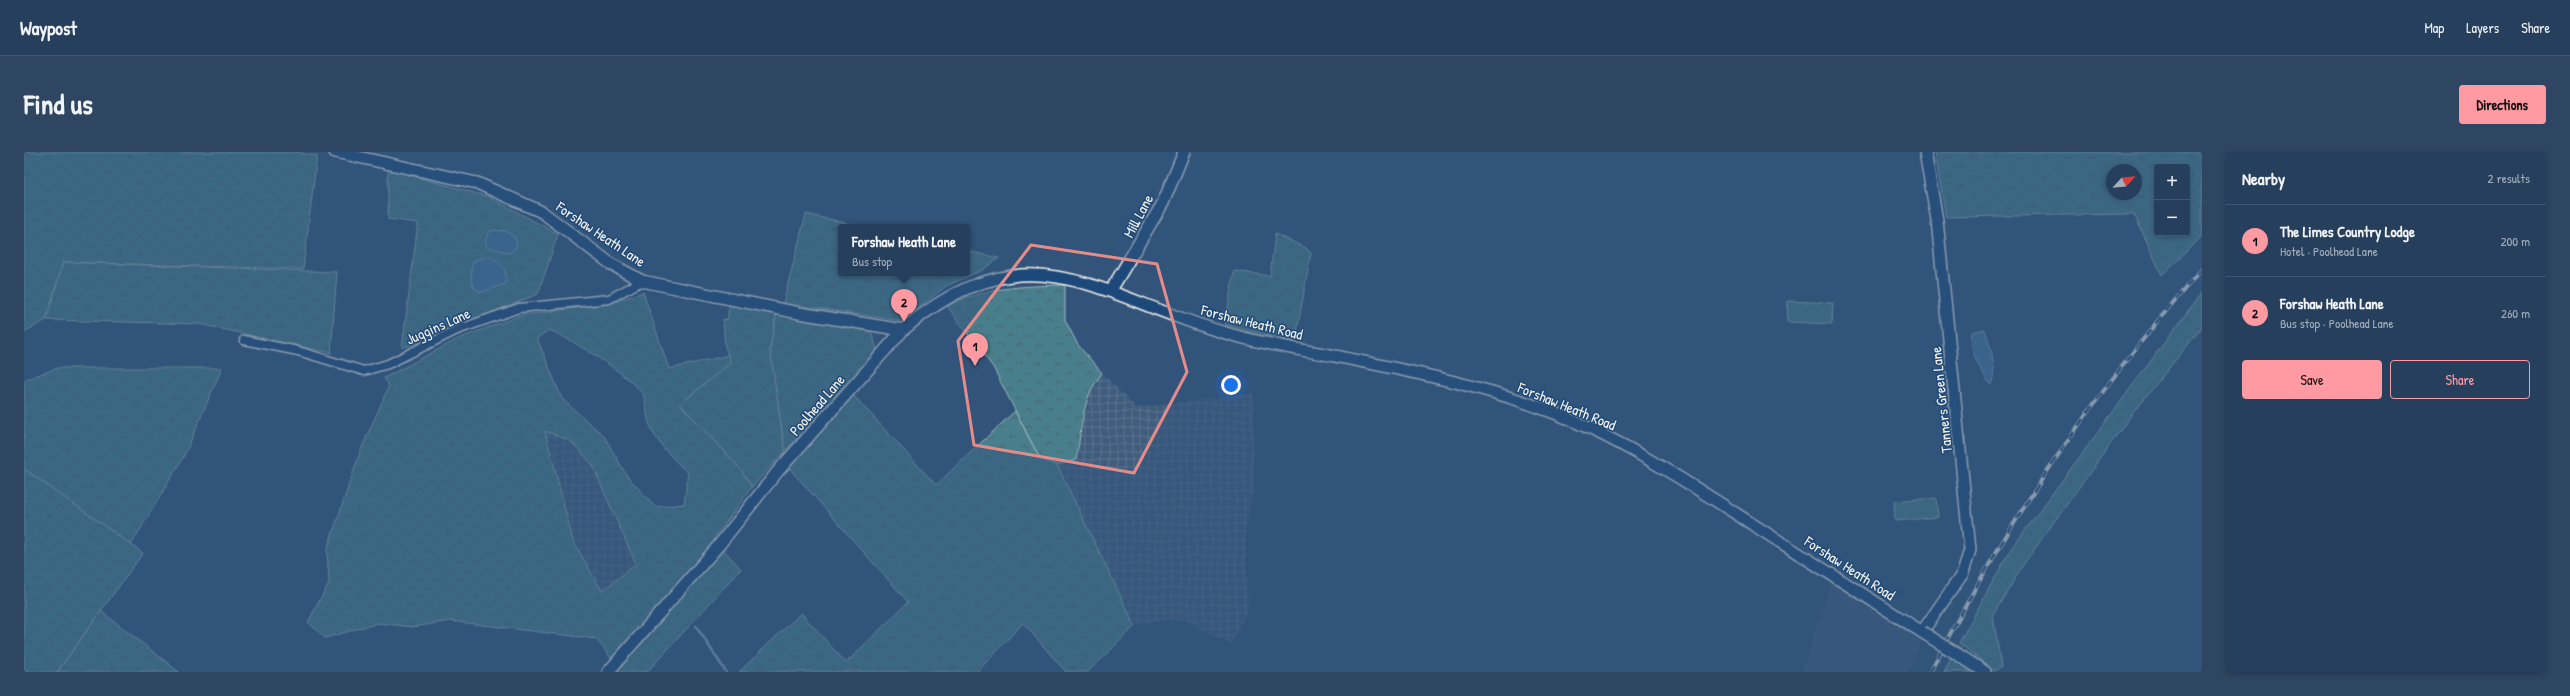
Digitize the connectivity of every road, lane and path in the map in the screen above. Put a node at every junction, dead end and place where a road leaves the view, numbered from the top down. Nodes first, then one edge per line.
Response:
1 (334, 152) edge
2 (1184, 152) edge
3 (1925, 152) edge
4 (642, 281) junction
5 (1111, 290) junction
6 (903, 330) junction
7 (244, 340) dead end
8 (1922, 632) junction
9 (608, 672) edge
10 (1985, 672) edge

1 - 4 street, Forshaw Heath Lane
2 - 5 street, Mill Lane
3 - 8 street, Tanners Green Lane
4 - 6 street, Forshaw Heath Lane
4 - 7 street, Juggins Lane
5 - 6 street, Poolhead Lane
5 - 8 street, Forshaw Heath Road
6 - 9 street, Poolhead Lane
8 - 10 street, Forshaw Heath Road, bridge

